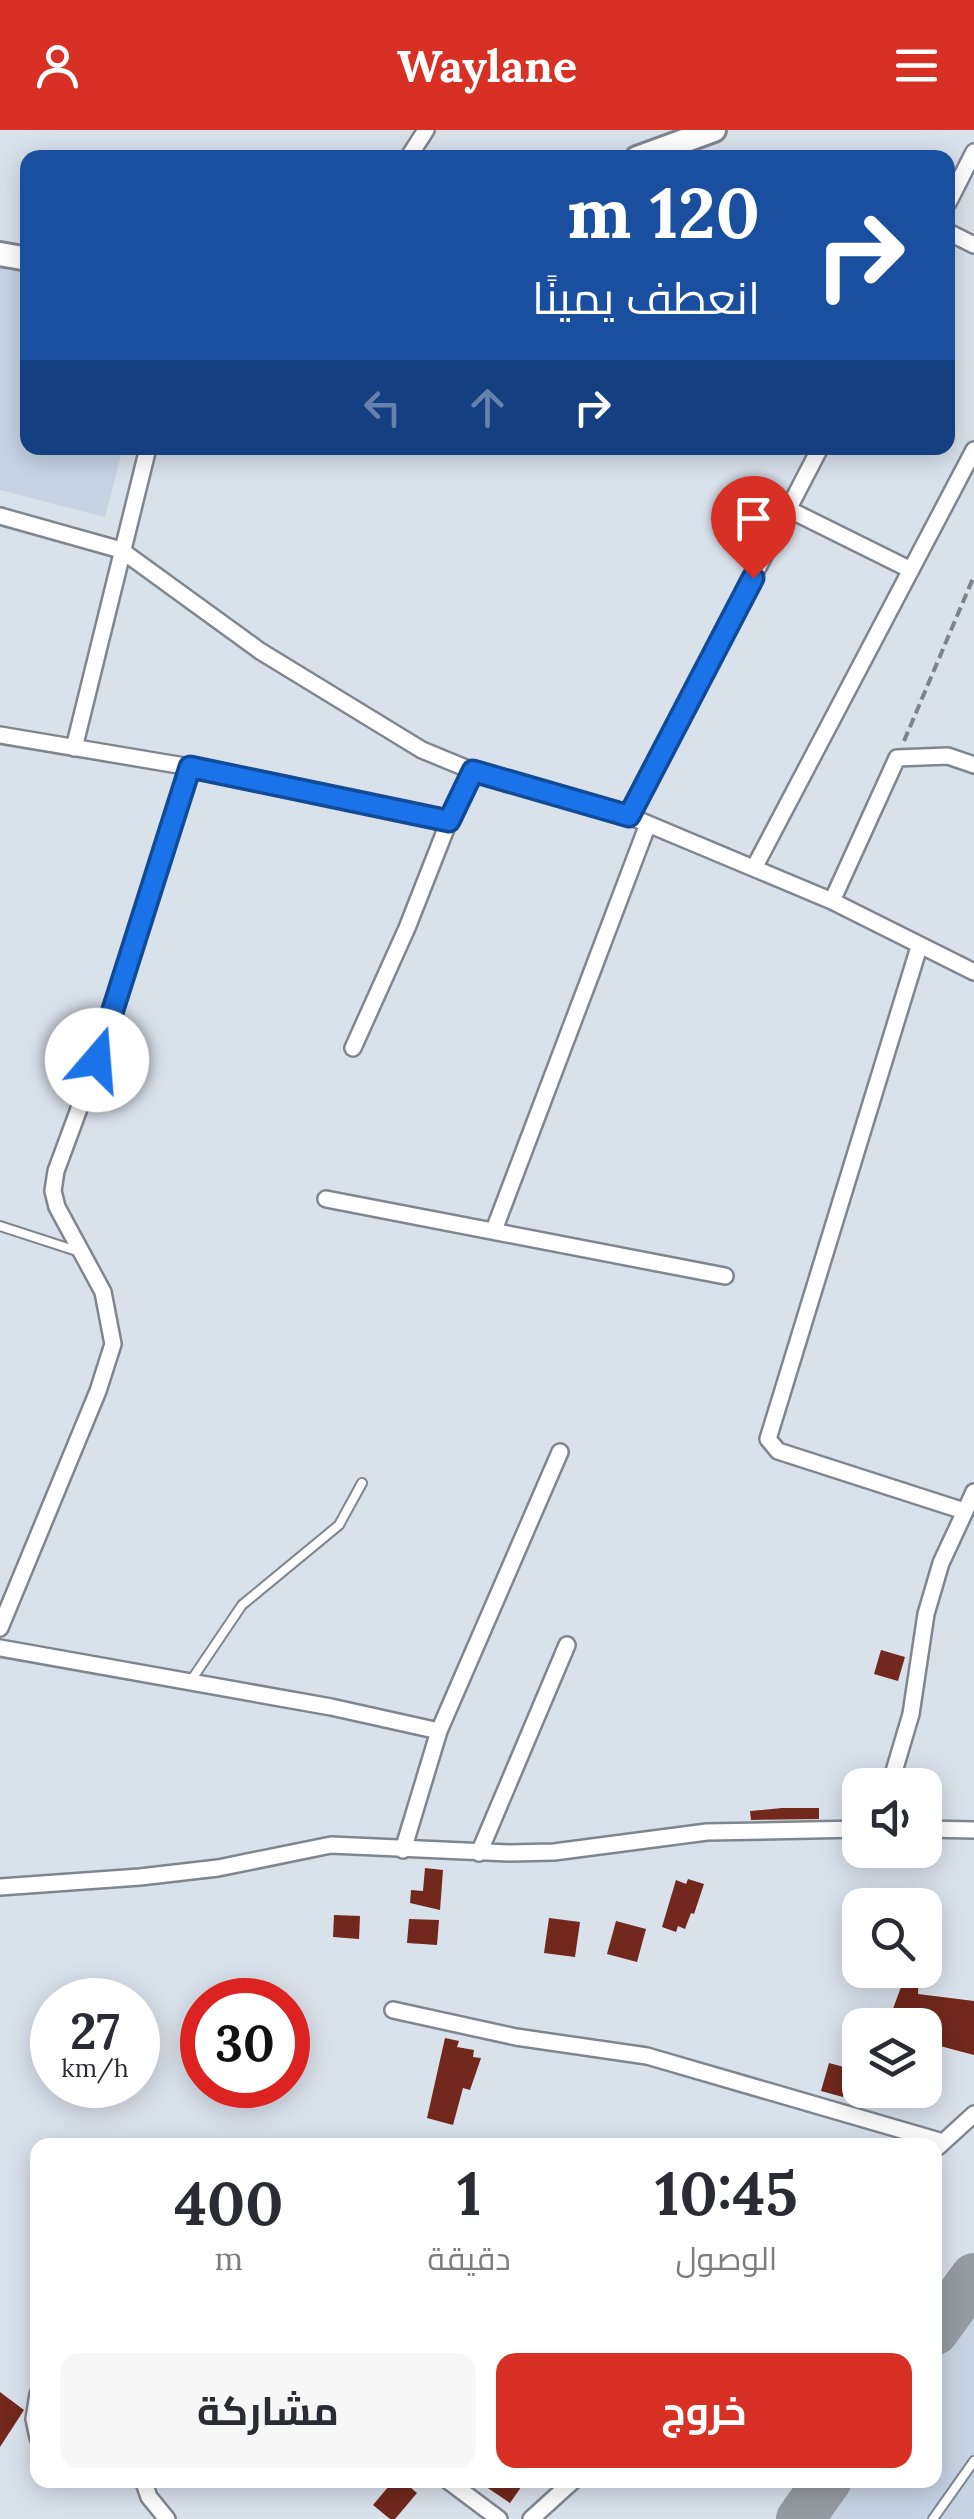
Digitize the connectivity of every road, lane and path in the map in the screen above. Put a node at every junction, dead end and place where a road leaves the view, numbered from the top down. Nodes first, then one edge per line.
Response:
1 (714, 130) edge
2 (659, 150) edge
3 (974, 152) edge
4 (955, 189) edge
5 (974, 450) edge
6 (146, 455) edge
7 (816, 455) edge
8 (788, 509) junction
9 (0, 516) edge
10 (121, 550) junction
11 (911, 570) junction
12 (974, 576) edge
13 (0, 735) edge
14 (74, 748) junction
15 (897, 758) junction
16 (974, 765) edge
17 (190, 767) junction
18 (473, 771) junction
19 (629, 816) junction
20 (449, 821) junction
21 (648, 824) junction
22 (754, 868) junction
23 (832, 901) junction
24 (920, 947) junction
25 (974, 972) edge
26 (353, 1048) dead end
27 (326, 1199) dead end
28 (0, 1226) edge
29 (494, 1230) junction
30 (84, 1253) junction
31 (725, 1276) dead end
32 (560, 1452) dead end
33 (362, 1483) dead end
34 (974, 1492) edge
35 (964, 1511) junction
36 (0, 1628) edge
37 (567, 1645) dead end
38 (0, 1648) edge
39 (190, 1682) junction
40 (439, 1730) junction
41 (895, 1768) edge
42 (842, 1829) edge
43 (942, 1829) edge
44 (974, 1830) edge
45 (403, 1850) junction
46 (480, 1853) junction
47 (0, 1887) edge
48 (392, 2010) dead end
49 (974, 2114) edge
50 (913, 2138) edge
51 (942, 2143) edge
52 (974, 2461) edge
53 (146, 2488) edge
54 (458, 2488) edge
55 (565, 2488) edge
56 (167, 2519) edge
57 (499, 2519) edge
58 (531, 2519) edge
59 (933, 2519) edge

1 - 2 main road
3 - 4 street
5 - 11 street
6 - 10 street
7 - 8 street
8 - 11 street
8 - 19 street
9 - 10 street
10 - 14 street
10 - 18 street
11 - 22 street
12 - 15 path
13 - 14 street
14 - 17 street
15 - 16 street
15 - 23 street
17 - 20 street
17 - 30 street
18 - 19 street
18 - 20 street
19 - 21 street
20 - 26 street
21 - 22 street
21 - 29 street
22 - 23 street
23 - 24 street
24 - 25 street
24 - 35 street
27 - 29 street
28 - 30 lane
29 - 31 street
30 - 36 street
32 - 40 street
33 - 39 lane
34 - 35 street
35 - 41 street
37 - 46 street
38 - 39 street
39 - 40 street
40 - 45 street
42 - 46 street
43 - 44 street
45 - 46 street
45 - 47 street
48 - 50 street
49 - 51 street
52 - 59 lane
53 - 56 street
54 - 57 street
55 - 58 street

